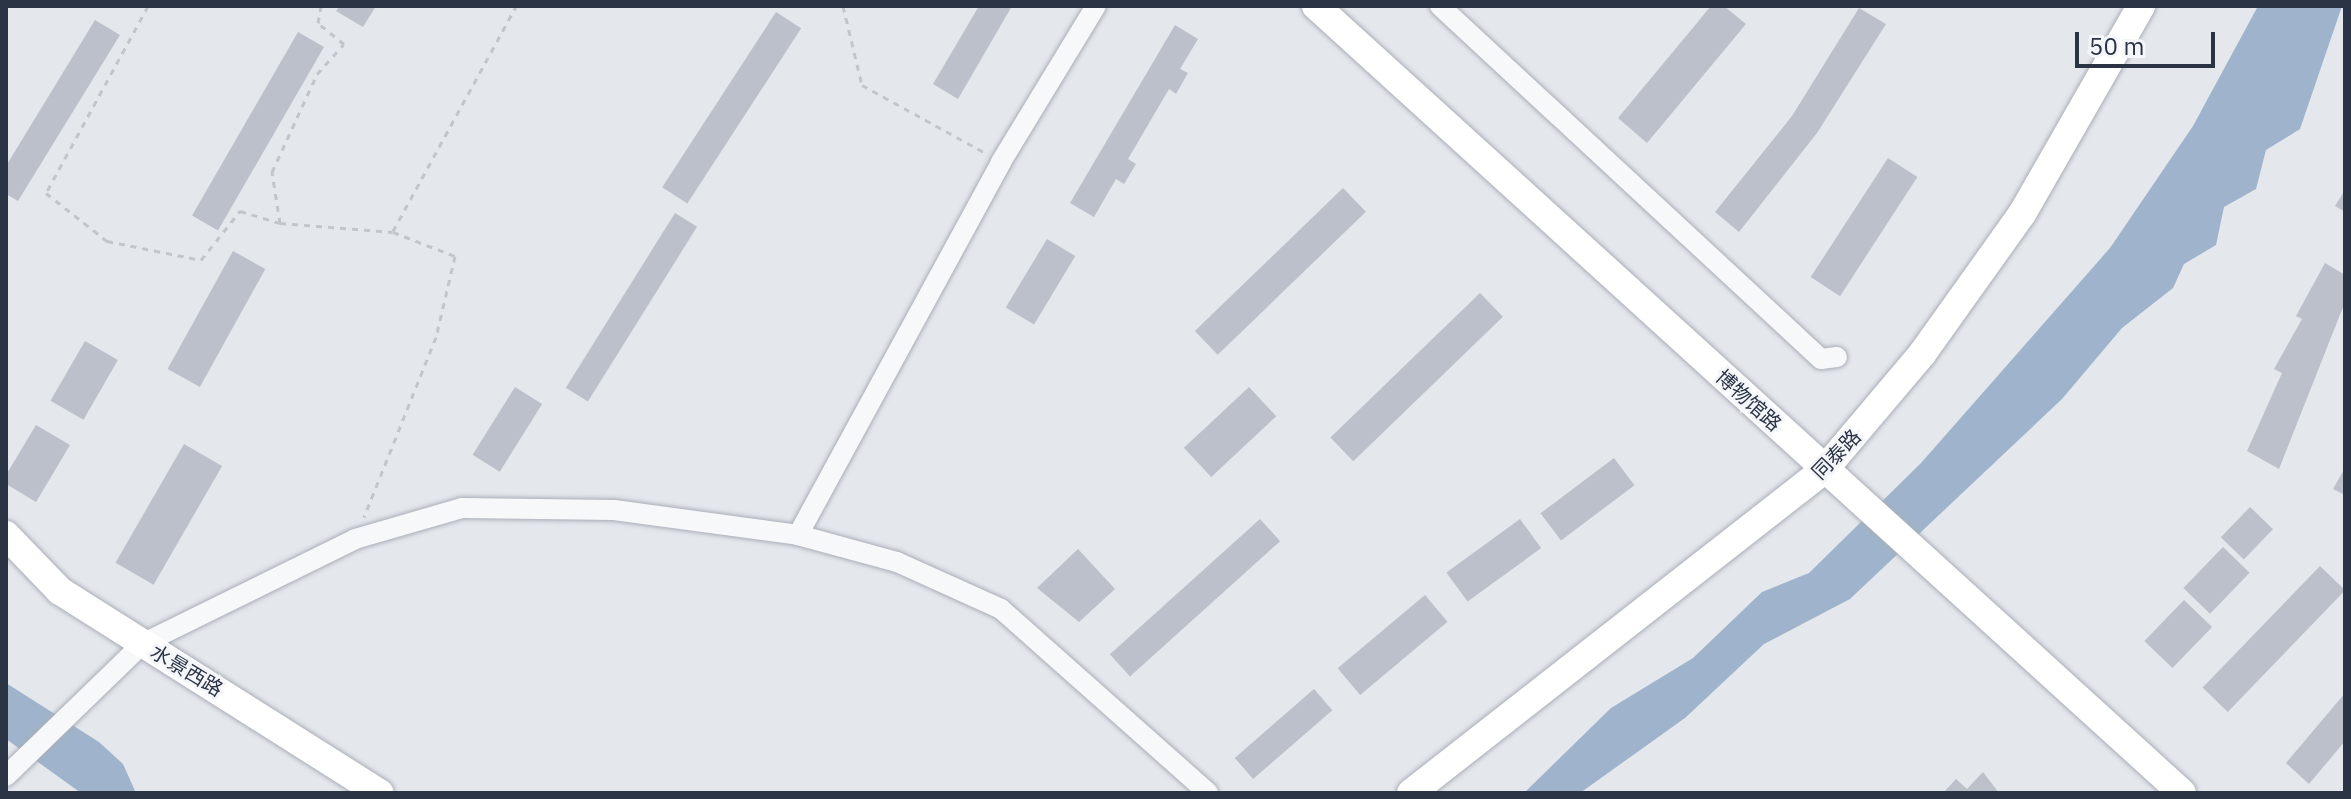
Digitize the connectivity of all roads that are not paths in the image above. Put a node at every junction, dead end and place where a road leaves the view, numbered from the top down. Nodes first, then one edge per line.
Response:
1 (1096, 6) edge
2 (1316, 6) edge
3 (1440, 6) edge
4 (2141, 6) edge
5 (1837, 357) dead end
6 (1824, 470) junction
7 (6, 535) edge
8 (798, 535) junction
9 (142, 644) junction
10 (6, 776) edge
11 (379, 793) edge
12 (1208, 793) edge
13 (1411, 793) edge
14 (2182, 793) edge

1 - 8 street
2 - 6 street, 博物馆路
3 - 5 street
4 - 6 street, 同泰路
6 - 13 street, 同泰路
6 - 14 street, 博物馆路
7 - 9 street, 水景西路
8 - 9 street
8 - 12 street
9 - 10 street
9 - 11 street, 水景西路

